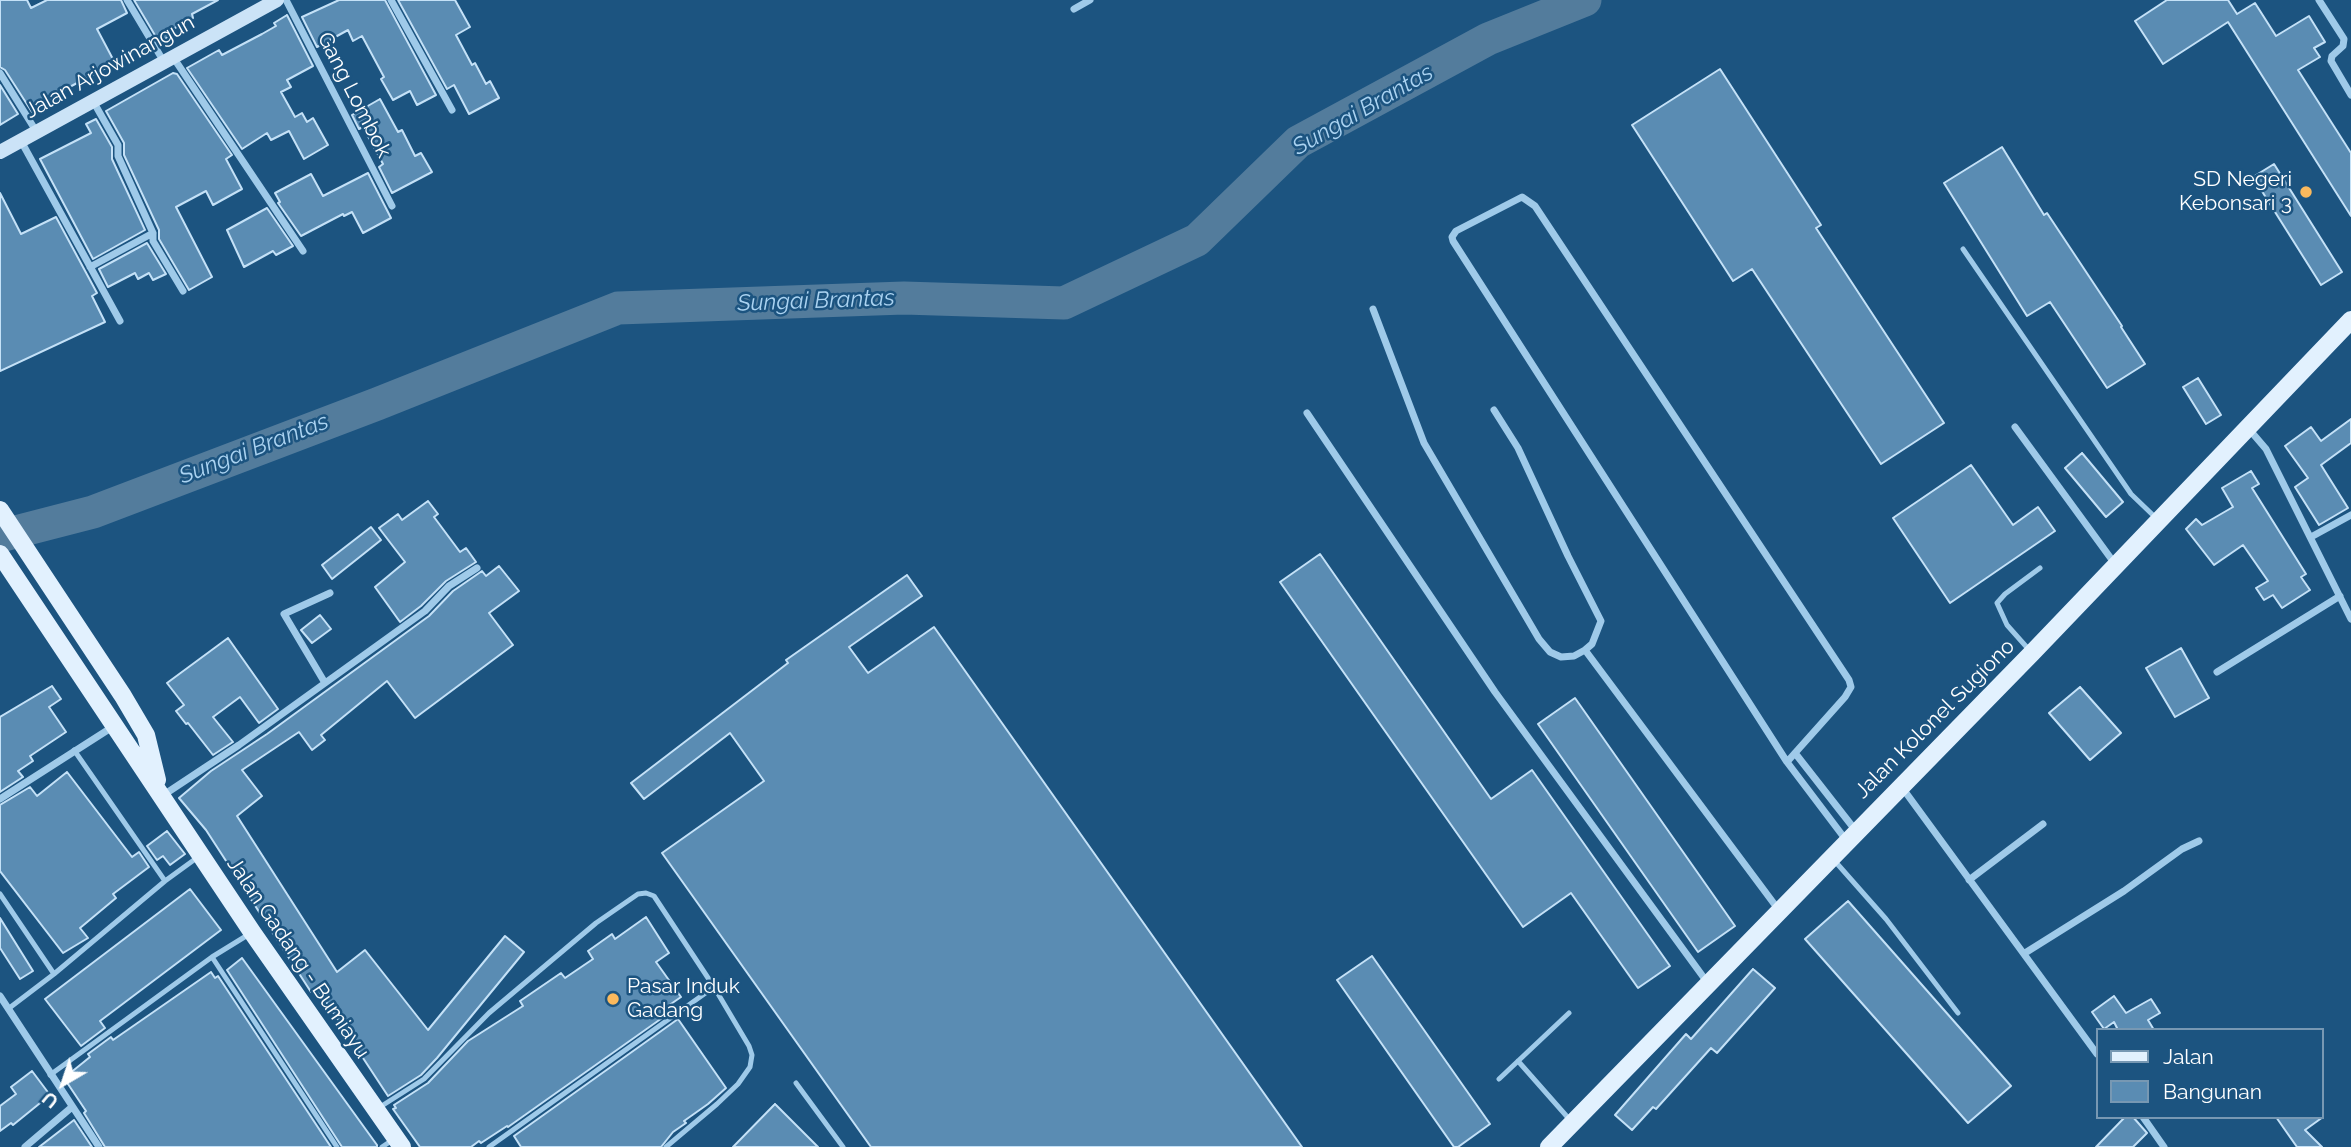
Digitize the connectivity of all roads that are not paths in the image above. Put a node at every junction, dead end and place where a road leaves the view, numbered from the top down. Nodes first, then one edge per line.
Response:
1 (127, 0) edge
2 (277, 0) edge
3 (286, 0) edge
4 (391, 0) edge
5 (1090, 0) edge
6 (2319, 0) edge
7 (1074, 9) dead end
8 (169, 59) junction
9 (0, 73) edge
10 (2351, 94) edge
11 (93, 101) junction
12 (453, 110) dead end
13 (36, 131) junction
14 (20, 140) junction
15 (0, 152) edge
16 (392, 206) dead end
17 (153, 233) junction
18 (1963, 249) dead end
19 (303, 251) dead end
20 (90, 267) junction
21 (183, 291) dead end
22 (1373, 309) dead end
23 (2351, 320) edge
24 (120, 321) dead end
25 (1494, 410) dead end
26 (1307, 413) dead end
27 (2015, 427) dead end
28 (2247, 427) junction
29 (0, 510) edge
30 (2351, 515) edge
31 (2158, 520) junction
32 (2311, 537) junction
33 (0, 554) edge
34 (2116, 565) junction
35 (477, 568) dead end
36 (2040, 568) dead end
37 (330, 593) dead end
38 (2340, 596) junction
39 (2351, 619) edge
40 (1585, 650) junction
41 (2032, 653) junction
42 (2217, 672) dead end
43 (325, 682) junction
44 (115, 726) junction
45 (74, 750) junction
46 (1795, 753) junction
47 (1787, 762) junction
48 (1900, 785) junction
49 (160, 794) junction
50 (0, 799) edge
51 (2043, 824) dead end
52 (1851, 836) junction
53 (2199, 841) dead end
54 (201, 855) junction
55 (1831, 857) junction
56 (1969, 880) junction
57 (165, 881) junction
58 (0, 894) edge
59 (1780, 911) junction
60 (252, 932) junction
61 (2025, 953) junction
62 (212, 957) junction
63 (54, 974) junction
64 (1709, 984) junction
65 (715, 987) junction
66 (0, 996) edge
67 (8, 1009) junction
68 (1569, 1013) dead end
69 (1958, 1013) dead end
70 (2096, 1053) edge
71 (1518, 1062) junction
72 (50, 1075) junction
73 (1499, 1079) dead end
74 (796, 1083) dead end
75 (72, 1107) junction
76 (374, 1111) junction
77 (2144, 1119) edge
78 (1573, 1122) junction
79 (393, 1144) edge
80 (24, 1147) edge
81 (99, 1147) edge
82 (337, 1147) edge
83 (489, 1147) edge
84 (666, 1147) edge
85 (842, 1147) edge
86 (1549, 1147) edge
87 (2164, 1147) edge

1 - 8 street
2 - 8 main road, Jalan Arjowinangun
3 - 16 street, Gang Lombok
4 - 12 street
5 - 7 street
6 - 10 street
8 - 11 main road, Jalan Arjowinangun
8 - 19 street
9 - 13 street
11 - 13 main road, Jalan Arjowinangun
11 - 17 street
13 - 14 main road, Jalan Arjowinangun
14 - 15 main road, Jalan Arjowinangun
14 - 20 street
17 - 20 street
17 - 21 street
18 - 31 lane
20 - 24 street
22 - 40 street
23 - 28 main road, Jalan Kolonel Sugiono
25 - 40 street
26 - 64 street
27 - 34 street
28 - 31 main road, Jalan Kolonel Sugiono
28 - 32 street
29 - 49 main road, Jalan Gadang - Bumiayu
30 - 32 street
31 - 34 main road, Jalan Kolonel Sugiono
32 - 38 street
33 - 44 main road, Jalan Gadang - Bumiayu
34 - 41 main road, Jalan Kolonel Sugiono
35 - 43 street
36 - 41 lane
37 - 43 street
38 - 39 street
38 - 42 street
40 - 59 street
41 - 48 main road, Jalan Kolonel Sugiono
43 - 49 street
44 - 45 street
44 - 49 main road, Jalan Gadang - Bumiayu
45 - 50 street
45 - 57 lane
46 - 47 street
46 - 47 street
46 - 52 street
47 - 52 street
48 - 52 main road, Jalan Kolonel Sugiono
48 - 56 street
49 - 54 main road, Jalan Gadang - Bumiayu
51 - 56 street
52 - 55 main road, Jalan Kolonel Sugiono
53 - 61 street
54 - 57 lane
54 - 60 main road, Jalan Gadang - Bumiayu
55 - 59 main road, Jalan Kolonel Sugiono
55 - 69 lane
56 - 61 street
57 - 63 lane
58 - 63 lane
59 - 64 main road, Jalan Kolonel Sugiono
60 - 62 lane
60 - 76 main road, Jalan Gadang - Bumiayu
61 - 70 street
62 - 72 lane
62 - 82 lane
63 - 67 lane
64 - 78 main road, Jalan Kolonel Sugiono
65 - 76 lane
65 - 83 lane
65 - 84 lane
66 - 67 street
67 - 72 street
68 - 71 lane
71 - 73 lane
71 - 78 lane
72 - 75 street
74 - 85 lane
75 - 80 street
75 - 81 street
76 - 79 main road, Jalan Gadang - Bumiayu
77 - 87 street
78 - 86 main road, Jalan Kolonel Sugiono

